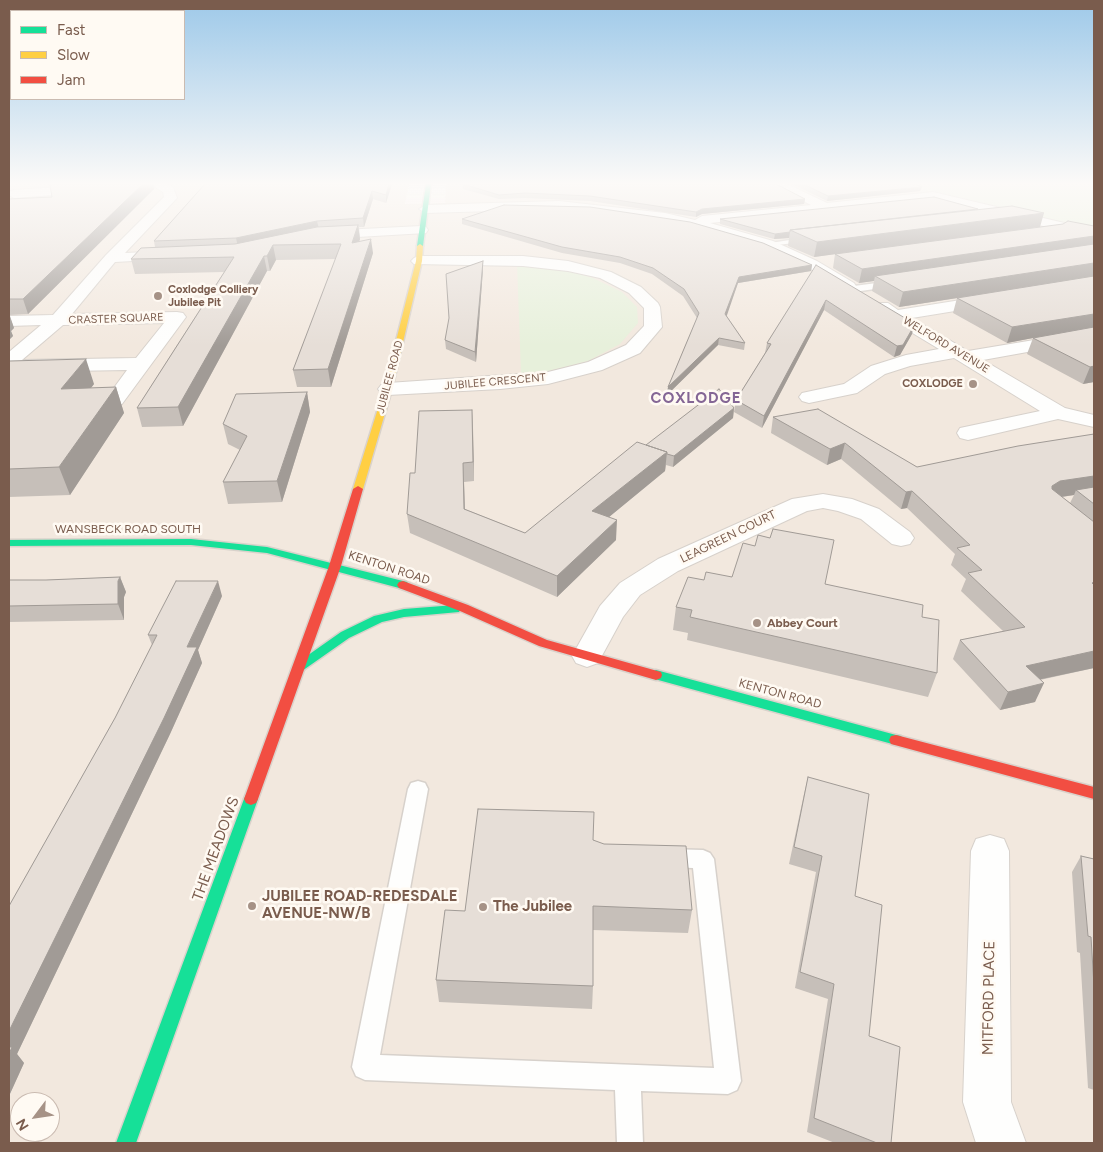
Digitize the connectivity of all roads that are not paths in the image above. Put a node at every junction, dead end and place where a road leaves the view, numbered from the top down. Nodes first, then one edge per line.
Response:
1 (131, 238) edge
2 (421, 238) edge
3 (746, 238) edge
4 (817, 238) edge
5 (768, 244) junction
6 (179, 255) edge
7 (111, 258) junction
8 (420, 261) junction
9 (832, 262) edge
10 (812, 264) junction
11 (902, 282) edge
12 (854, 290) junction
13 (1010, 297) edge
14 (897, 315) junction
15 (9, 321) edge
16 (58, 321) junction
17 (1094, 335) edge
18 (961, 354) junction
19 (9, 361) edge
20 (142, 364) junction
21 (9, 366) edge
22 (388, 389) junction
23 (809, 397) dead end
24 (115, 400) edge
25 (1058, 413) junction
26 (1094, 421) edge
27 (968, 433) dead end
28 (901, 538) dead end
29 (9, 543) edge
30 (335, 566) junction
31 (464, 608) junction
32 (587, 656) junction
33 (298, 668) junction
34 (418, 789) dead end
35 (1094, 793) edge
36 (990, 851) dead end
37 (643, 858) edge
38 (628, 1077) junction
39 (126, 1143) edge
40 (630, 1143) edge
41 (1001, 1143) edge

1 - 7 street
2 - 8 street, JUBILEE ROAD
3 - 5 street, WELFORD AVENUE
4 - 5 lane
5 - 10 street, WELFORD AVENUE
6 - 7 street
7 - 16 street
8 - 22 street, JUBILEE ROAD
8 - 22 street, JUBILEE CRESCENT
9 - 10 street
10 - 12 street, WELFORD AVENUE
11 - 12 lane
12 - 14 street, WELFORD AVENUE
13 - 14 street
14 - 18 street, WELFORD AVENUE
15 - 16 street, CRASTER SQUARE
16 - 19 street, CRASTER SQUARE
16 - 20 street, CRASTER SQUARE
17 - 18 street
18 - 23 street
18 - 25 street, WELFORD AVENUE
20 - 21 street
20 - 24 street, CRASTER SQUARE
22 - 30 street, JUBILEE ROAD
25 - 26 street
25 - 27 street
28 - 32 street, LEAGREEN COURT
29 - 30 street, WANSBECK ROAD SOUTH
30 - 31 street, KENTON ROAD
30 - 33 street, THE MEADOWS
31 - 32 street, KENTON ROAD
31 - 33 street, KENTON ROAD
32 - 35 street, KENTON ROAD
33 - 39 street, THE MEADOWS
34 - 38 lane
36 - 41 street, MITFORD PLACE
37 - 38 lane
38 - 40 lane

